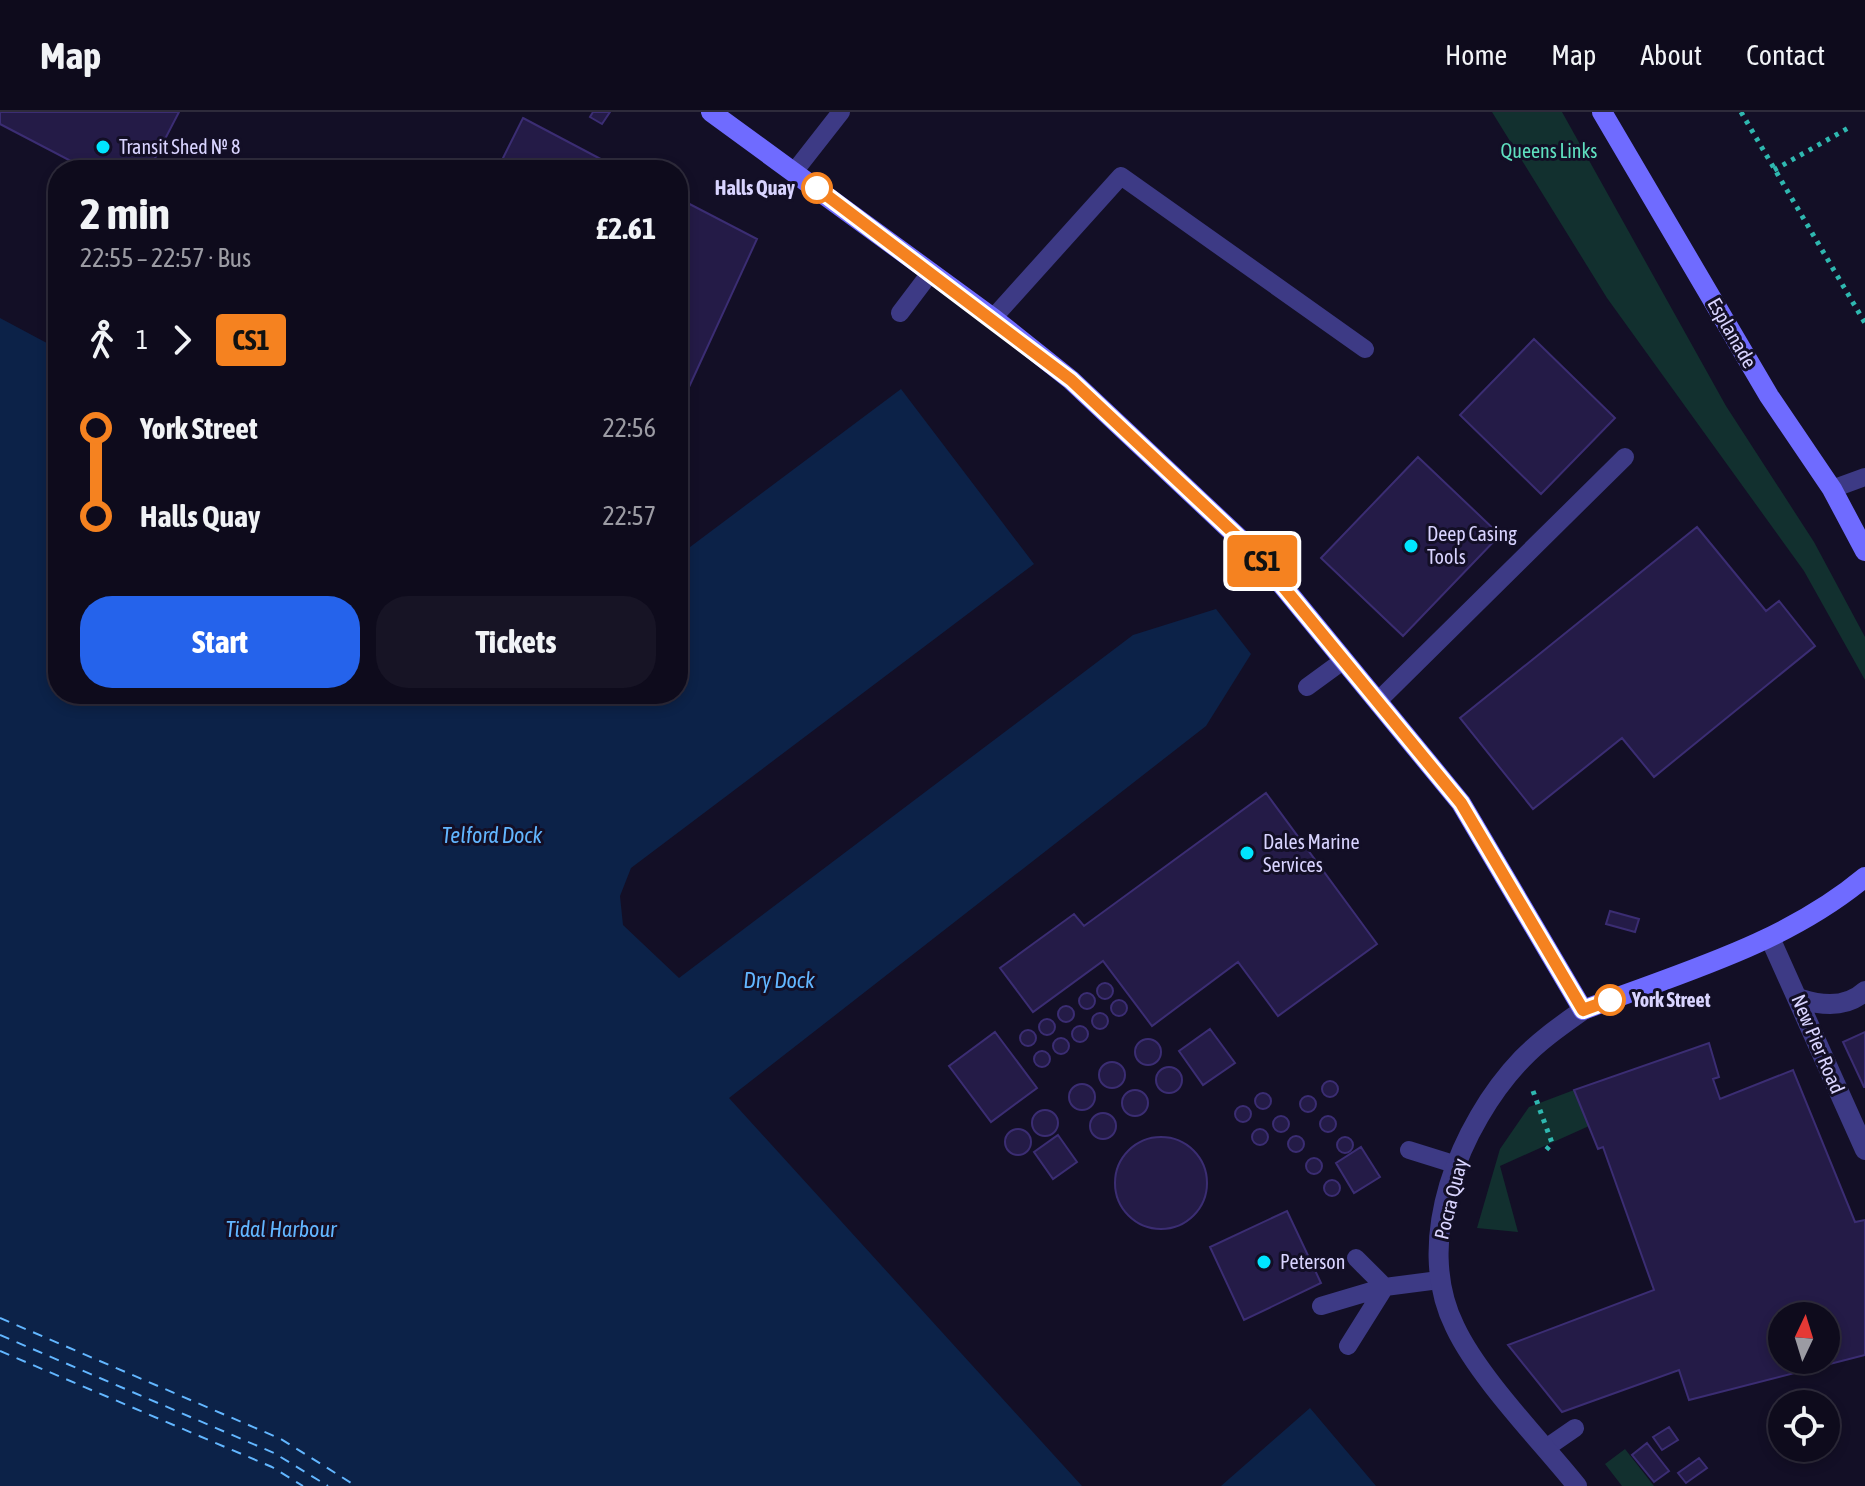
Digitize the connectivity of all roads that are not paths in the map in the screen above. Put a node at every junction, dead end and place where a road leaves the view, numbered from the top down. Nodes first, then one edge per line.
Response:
1 (711, 112) edge
2 (841, 112) edge
3 (1602, 112) edge
4 (794, 172) junction
5 (931, 272) junction
6 (900, 313) dead end
7 (993, 318) junction
8 (1365, 349) dead end
9 (1625, 457) dead end
10 (1865, 477) edge
11 (1832, 489) junction
12 (1865, 551) edge
13 (1344, 660) junction
14 (1307, 687) dead end
15 (1379, 700) junction
16 (1865, 877) edge
17 (1770, 938) junction
18 (1865, 991) edge
19 (1801, 999) junction
20 (1583, 1010) junction
21 (1409, 1150) dead end
22 (1865, 1150) edge
23 (1457, 1165) junction
24 (1356, 1258) dead end
25 (1439, 1280) junction
26 (1385, 1287) junction
27 (1321, 1306) dead end
28 (1348, 1346) dead end
29 (1575, 1428) dead end
30 (1546, 1448) junction
31 (1573, 1485) edge

1 - 4 street
2 - 4 lane
3 - 11 street, Esplanade
4 - 5 street
5 - 6 lane
5 - 7 street
7 - 8 lane
7 - 13 street
9 - 15 lane
10 - 11 lane
11 - 12 street, Esplanade
13 - 14 lane
13 - 15 street
15 - 20 street
16 - 17 street
17 - 19 street, New Pier Road
17 - 20 street
18 - 19 street
19 - 22 street, New Pier Road
20 - 23 street, Pocra Quay
21 - 23 lane
23 - 25 street, Pocra Quay
24 - 26 lane
25 - 26 lane
25 - 30 street, Pocra Quay
26 - 27 lane
26 - 28 lane
29 - 30 lane
30 - 31 street, Pocra Quay

